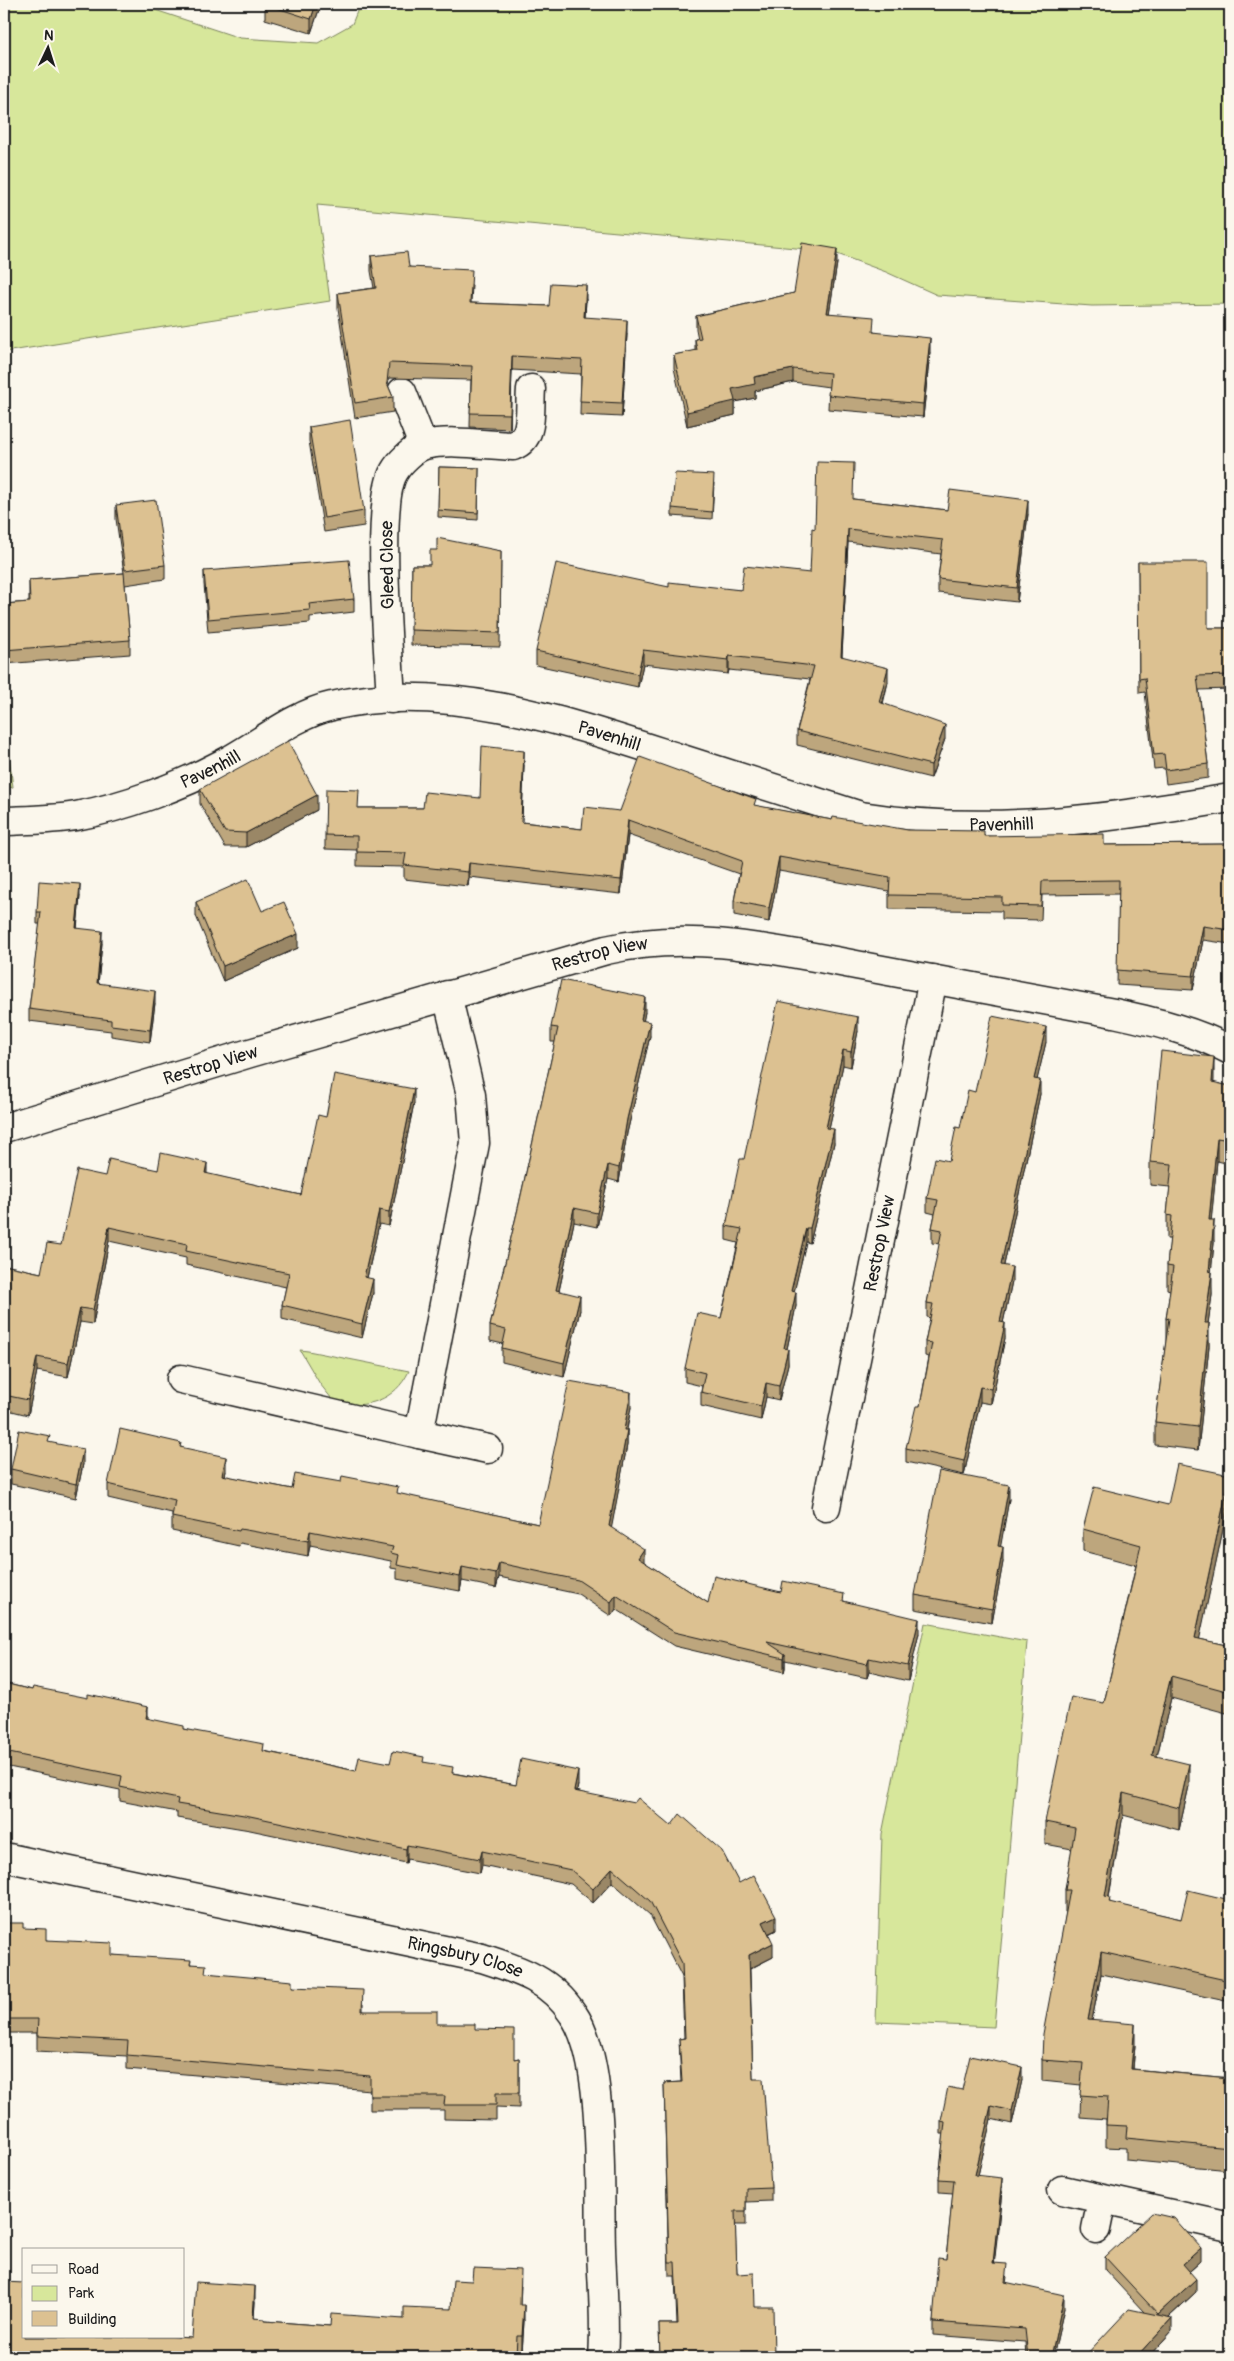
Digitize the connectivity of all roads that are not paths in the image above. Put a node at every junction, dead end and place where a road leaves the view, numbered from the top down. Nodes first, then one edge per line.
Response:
1 (530, 389) dead end
2 (402, 392) dead end
3 (424, 445) junction
4 (391, 699) junction
5 (1230, 798) edge
6 (4, 821) edge
7 (932, 979) junction
8 (447, 995) junction
9 (1230, 1050) edge
10 (4, 1128) edge
11 (181, 1379) dead end
12 (419, 1434) junction
13 (488, 1449) dead end
14 (826, 1508) dead end
15 (4, 1857) edge
16 (1062, 2190) dead end
17 (1102, 2200) junction
18 (1230, 2227) edge
19 (1096, 2229) dead end
20 (603, 2357) edge

1 - 3 street
2 - 3 street
3 - 4 street, Gleed Close
4 - 5 street, Pavenhill
4 - 6 street, Pavenhill
7 - 8 street, Restrop View
7 - 9 street, Restrop View
7 - 14 street, Restrop View
8 - 10 street, Restrop View
8 - 12 street
11 - 12 street
12 - 13 street
15 - 20 street, Ringsbury Close
16 - 17 street
17 - 18 street
17 - 19 street

